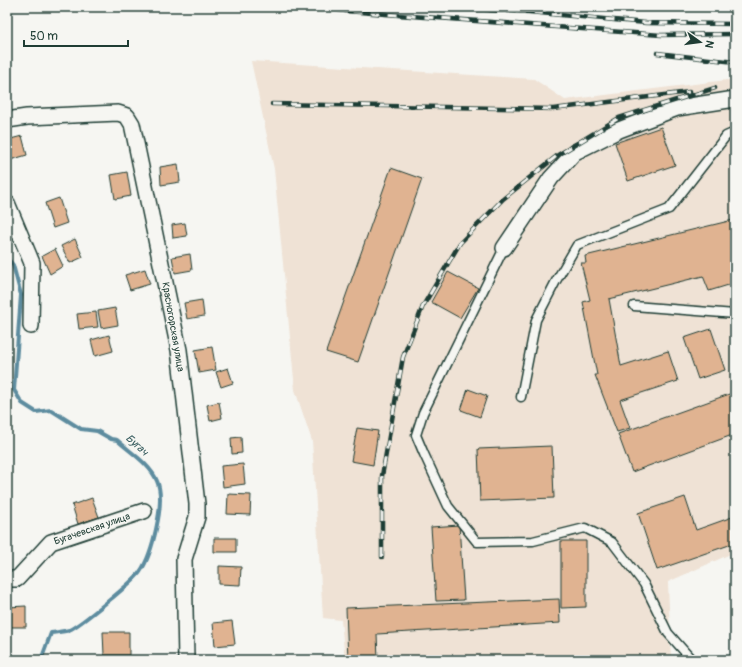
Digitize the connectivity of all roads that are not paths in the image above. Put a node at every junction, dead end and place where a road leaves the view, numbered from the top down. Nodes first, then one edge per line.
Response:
1 (735, 100) edge
2 (7, 120) edge
3 (735, 132) edge
4 (7, 203) edge
5 (504, 248) joint
6 (634, 306) dead end
7 (735, 314) edge
8 (31, 326) dead end
9 (522, 397) dead end
10 (144, 511) dead end
11 (7, 579) edge
12 (186, 660) edge
13 (692, 660) edge

1 - 5 street
2 - 12 street, Красногорская улица
3 - 9 lane
4 - 8 street
5 - 13 lane
6 - 7 lane
10 - 11 street, Бугачевская улица

